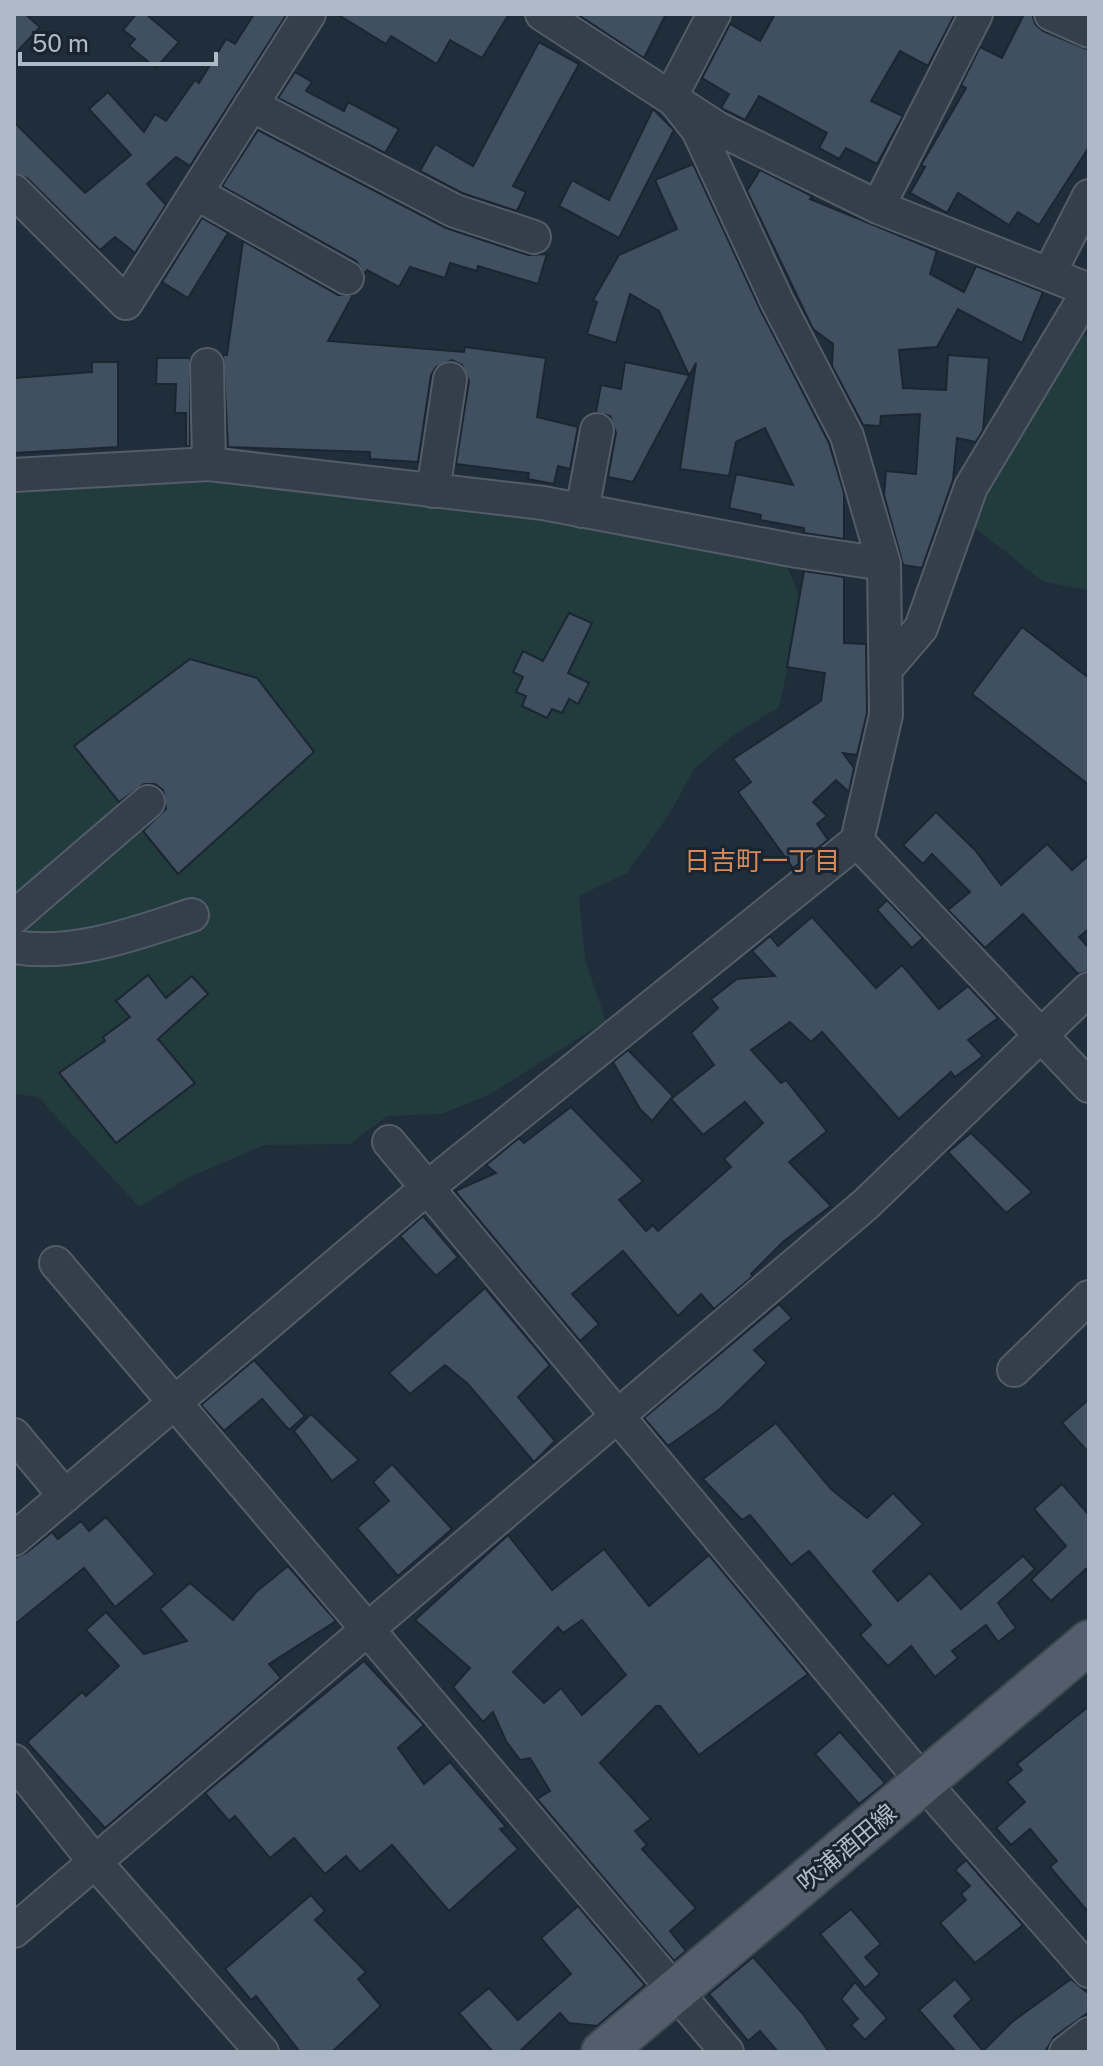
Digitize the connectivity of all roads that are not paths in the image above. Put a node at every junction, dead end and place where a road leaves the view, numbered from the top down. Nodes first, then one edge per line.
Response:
1 (309, 14) edge
2 (542, 14) edge
3 (714, 14) edge
4 (976, 14) edge
5 (1051, 14) edge
6 (1089, 31) edge
7 (671, 96) junction
8 (251, 105) junction
9 (14, 191) edge
10 (196, 193) junction
11 (1089, 196) edge
12 (878, 207) junction
13 (534, 237) dead end
14 (1050, 272) junction
15 (347, 278) dead end
16 (1089, 290) edge
17 (207, 365) dead end
18 (450, 379) dead end
19 (597, 430) dead end
20 (209, 464) junction
21 (14, 475) edge
22 (433, 491) junction
23 (582, 511) junction
24 (884, 564) junction
25 (886, 669) junction
26 (148, 802) dead end
27 (857, 841) junction
28 (192, 915) dead end
29 (14, 917) edge
30 (14, 947) edge
31 (1089, 989) edge
32 (1040, 1035) junction
33 (1089, 1086) edge
34 (389, 1142) dead end
35 (427, 1188) junction
36 (56, 1263) dead end
37 (1089, 1297) edge
38 (1014, 1370) dead end
39 (174, 1405) junction
40 (619, 1418) junction
41 (14, 1435) edge
42 (65, 1496) junction
43 (14, 1539) edge
44 (368, 1631) junction
45 (1089, 1642) edge
46 (14, 1761) edge
47 (924, 1783) junction
48 (95, 1862) junction
49 (14, 1931) edge
50 (1089, 1971) edge
51 (677, 1992) junction
52 (1089, 2034) edge
53 (262, 2052) edge
54 (603, 2052) edge
55 (727, 2052) edge
56 (1066, 2052) edge

1 - 8 street
2 - 7 street
3 - 7 street
4 - 12 street
5 - 6 street
7 - 12 street
7 - 24 street
8 - 10 street
8 - 13 street
9 - 10 street
10 - 15 street
11 - 14 street
12 - 14 street
14 - 16 street
16 - 25 street
17 - 20 street
18 - 22 street
19 - 23 street
20 - 21 street
20 - 22 street
22 - 23 street
23 - 24 street
24 - 25 street
25 - 27 street
26 - 29 street
27 - 32 street
27 - 35 street
28 - 30 street
31 - 32 street
32 - 33 street
32 - 40 street
34 - 35 street
35 - 39 street
35 - 40 street
36 - 39 street
37 - 38 street
39 - 42 street
39 - 44 street
40 - 44 street
40 - 47 street
41 - 42 street
42 - 43 street
44 - 48 street
44 - 51 street
45 - 47 main road, 吹浦酒田線
46 - 48 street
47 - 50 street
47 - 51 main road, 吹浦酒田線
48 - 49 street
48 - 53 street
51 - 54 main road, 吹浦酒田線
51 - 55 street
52 - 56 street

